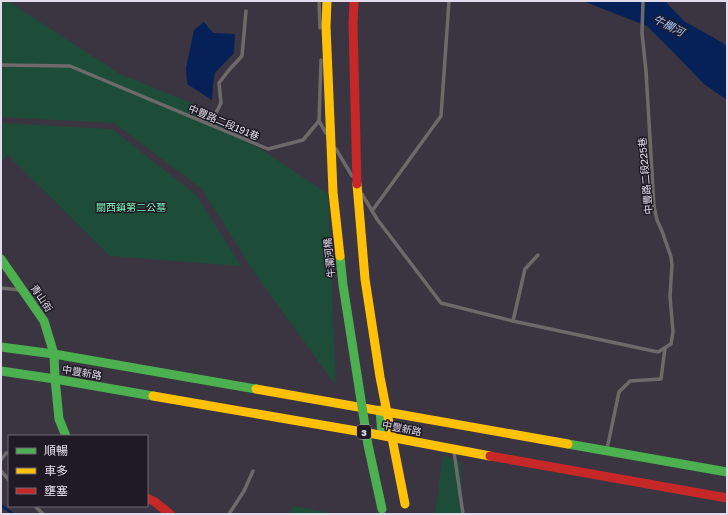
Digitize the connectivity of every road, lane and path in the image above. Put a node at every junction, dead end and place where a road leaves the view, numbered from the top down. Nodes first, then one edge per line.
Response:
1 (319, 1) edge
2 (326, 1) edge
3 (354, 1) edge
4 (449, 1) edge
5 (643, 1) edge
6 (246, 11) dead end
7 (320, 32) dead end
8 (321, 56) dead end
9 (1, 65) edge
10 (319, 121) junction
11 (210, 125) junction
12 (372, 211) junction
13 (538, 255) dead end
14 (1, 259) edge
15 (1, 288) edge
16 (23, 291) junction
17 (512, 321) junction
18 (1, 347) edge
19 (665, 348) junction
20 (54, 354) junction
21 (1, 371) edge
22 (55, 379) junction
23 (380, 410) junction
24 (66, 435) edge
25 (382, 436) junction
26 (453, 449) junction
27 (607, 451) junction
28 (8, 453) edge
29 (1, 460) edge
30 (1, 471) edge
31 (253, 471) dead end
32 (727, 472) edge
33 (8, 479) edge
34 (148, 498) edge
35 (727, 498) edge
36 (405, 504) dead end
37 (382, 509) dead end
38 (170, 514) edge
39 (229, 514) edge
40 (463, 514) edge

1 - 7 lane
2 - 37 main road, 牛瀾河橋 / 3, bridge
3 - 36 main road, bridge
4 - 12 lane
5 - 19 lane, 中豐路二段225巷
6 - 11 lane
8 - 10 lane
9 - 11 lane, 中豐路二段191巷
10 - 11 lane, 中豐路二段191巷
10 - 12 lane
12 - 17 lane
13 - 17 lane
14 - 16 main road, 青山街
15 - 16 lane
16 - 20 main road, 青山街
17 - 19 lane
18 - 20 main road, 中豐新路
19 - 27 lane, 中豐路二段225巷
20 - 22 main road, 青山街
20 - 23 main road, 中豐新路
21 - 22 main road, 中豐新路 / 3
22 - 24 main road, 青山街
22 - 25 main road, 中豐新路 / 3
23 - 25 main road
23 - 27 main road, 中豐新路
25 - 26 main road, 中豐新路 / 3
26 - 35 main road, 中豐新路 / 3
26 - 40 lane
27 - 32 main road, 中豐新路
28 - 29 lane
30 - 33 lane
31 - 39 lane
34 - 38 main road

